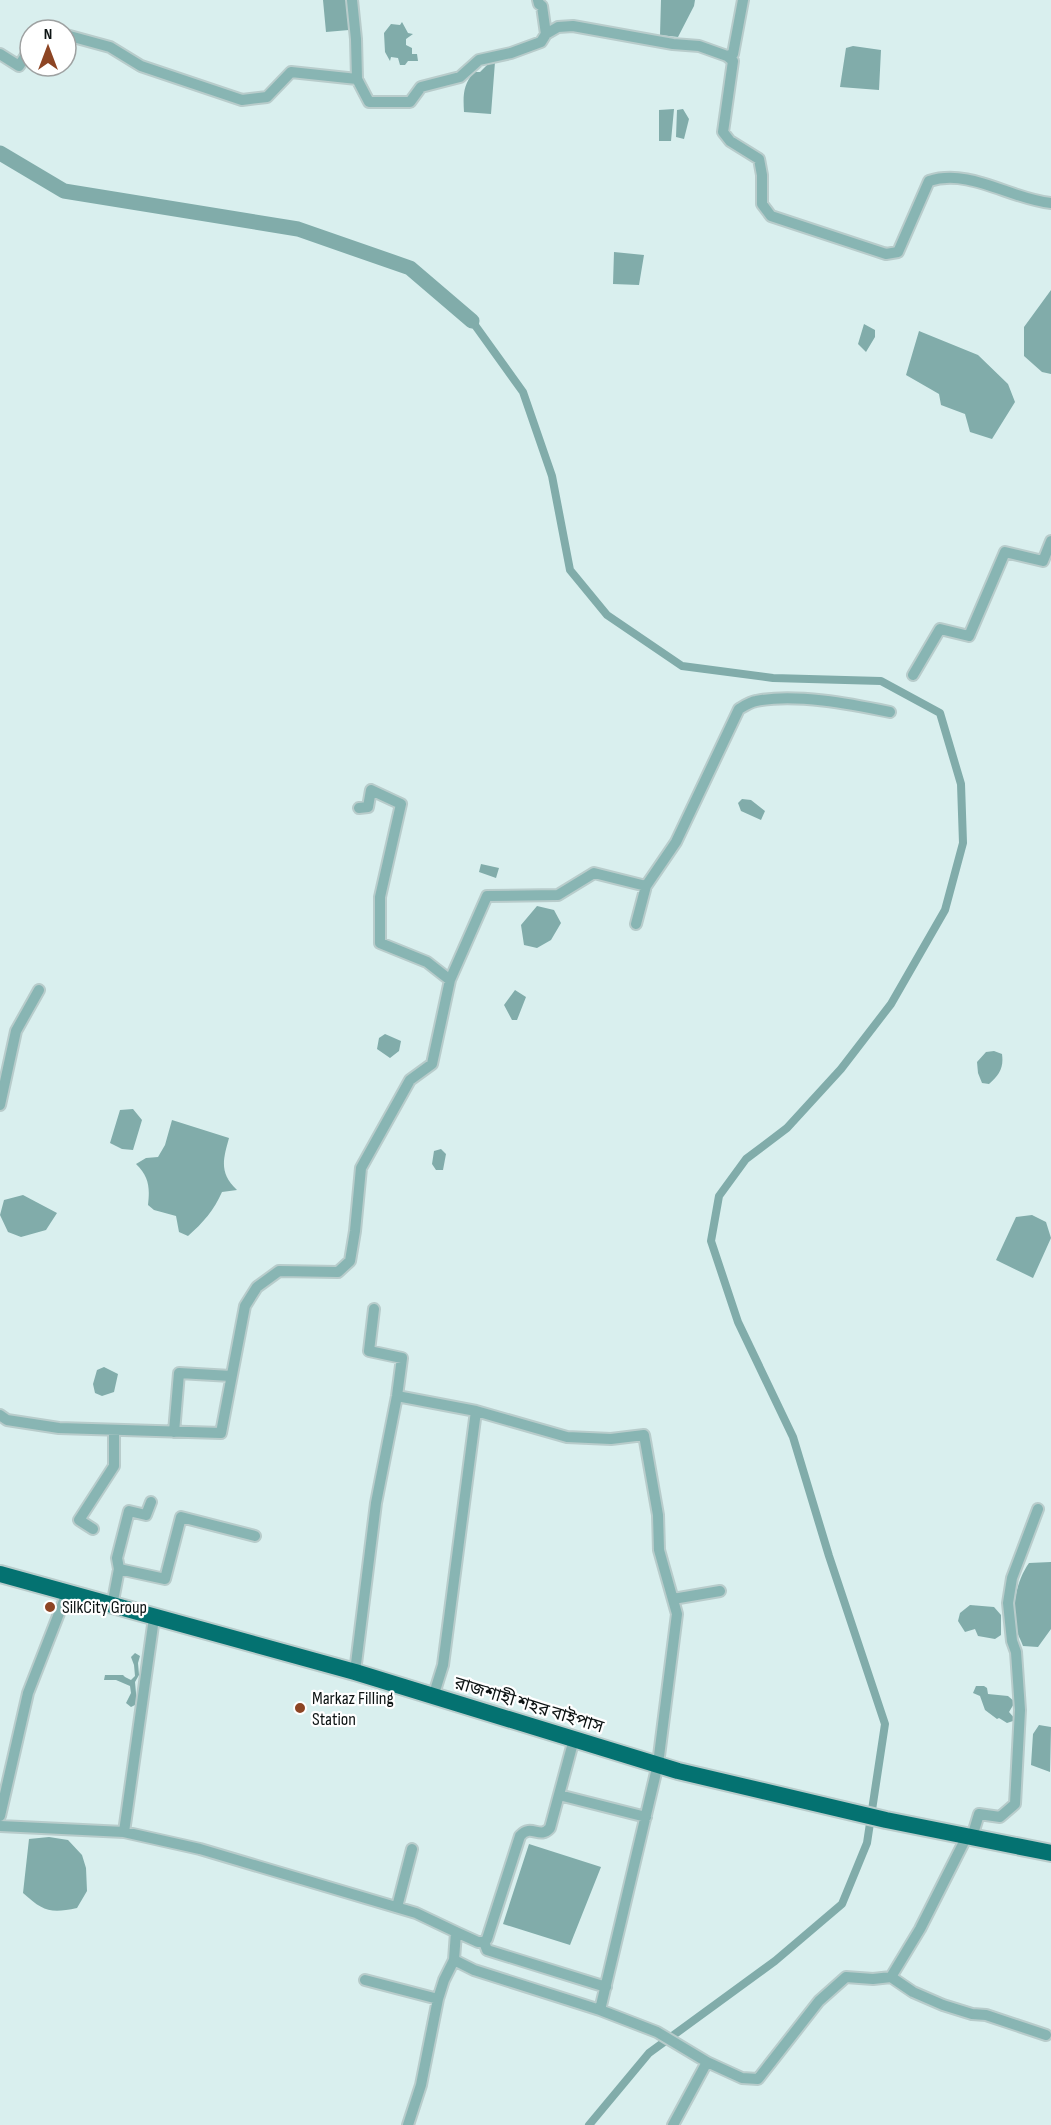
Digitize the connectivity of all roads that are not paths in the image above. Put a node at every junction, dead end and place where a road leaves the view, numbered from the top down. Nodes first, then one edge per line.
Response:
1 (352, 0) edge
2 (538, 0) edge
3 (743, 0) edge
4 (546, 34) junction
5 (78, 38) edge
6 (0, 54) edge
7 (726, 56) junction
8 (18, 65) edge
9 (357, 80) junction
10 (1051, 203) edge
11 (1051, 541) edge
12 (913, 675) dead end
13 (890, 712) dead end
14 (359, 808) dead end
15 (646, 886) junction
16 (636, 924) dead end
17 (450, 980) junction
18 (39, 990) dead end
19 (0, 1105) edge
20 (374, 1310) dead end
21 (231, 1376) junction
22 (397, 1396) junction
23 (476, 1411) junction
24 (0, 1415) edge
25 (114, 1430) junction
26 (174, 1432) junction
27 (151, 1502) dead end
28 (1038, 1509) dead end
29 (93, 1528) dead end
30 (255, 1536) dead end
31 (119, 1569) junction
32 (0, 1574) edge
33 (720, 1591) dead end
34 (67, 1593) junction
35 (673, 1599) junction
36 (112, 1606) junction
37 (154, 1618) junction
38 (355, 1672) junction
39 (434, 1696) junction
40 (574, 1739) junction
41 (658, 1764) junction
42 (559, 1795) junction
43 (0, 1816) edge
44 (646, 1817) junction
45 (0, 1826) edge
46 (124, 1832) junction
47 (969, 1837) junction
48 (412, 1849) dead end
49 (1051, 1853) edge
50 (397, 1907) junction
51 (456, 1932) junction
52 (484, 1942) junction
53 (454, 1960) junction
54 (891, 1977) junction
55 (364, 1980) dead end
56 (606, 1987) junction
57 (438, 1999) junction
58 (600, 2010) junction
59 (1046, 2035) dead end
60 (707, 2062) junction
61 (408, 2125) edge
62 (674, 2125) edge

1 - 9 street
2 - 4 street
3 - 7 street
4 - 7 street
4 - 9 street
5 - 9 street
6 - 8 street
7 - 10 street
11 - 12 street
13 - 15 street
14 - 17 street
15 - 16 street
15 - 17 street
17 - 21 street
18 - 19 street
20 - 22 street
21 - 26 street
21 - 26 street
22 - 23 street
22 - 38 street
23 - 35 street
23 - 39 street
24 - 25 street
25 - 26 street
25 - 29 street
27 - 31 street
28 - 47 street
30 - 31 street
31 - 36 street
32 - 34 highway, রাজশাহী শহর বাইপাস
33 - 35 street
34 - 36 highway, রাজশাহী শহর বাইপাস
34 - 43 street
35 - 41 street
36 - 37 highway, রাজশাহী শহর বাইপাস
37 - 38 highway, রাজশাহী শহর বাইপাস
37 - 46 street
38 - 39 highway, রাজশাহী শহর বাইপাস
39 - 40 highway, রাজশাহী শহর বাইপাস
40 - 41 highway, রাজশাহী শহর বাইপাস
40 - 42 street
41 - 44 street
41 - 47 highway, রাজশাহী শহর বাইপাস
42 - 44 street
42 - 52 street
44 - 56 street
45 - 46 street
46 - 50 street
47 - 49 highway, রাজশাহী শহর বাইপাস
47 - 54 street
48 - 50 street
50 - 51 street
51 - 52 street
51 - 53 street
52 - 56 street
53 - 57 street
53 - 58 street
54 - 59 street
54 - 60 street
55 - 57 street
56 - 58 street
57 - 61 street
58 - 60 street
60 - 62 street

